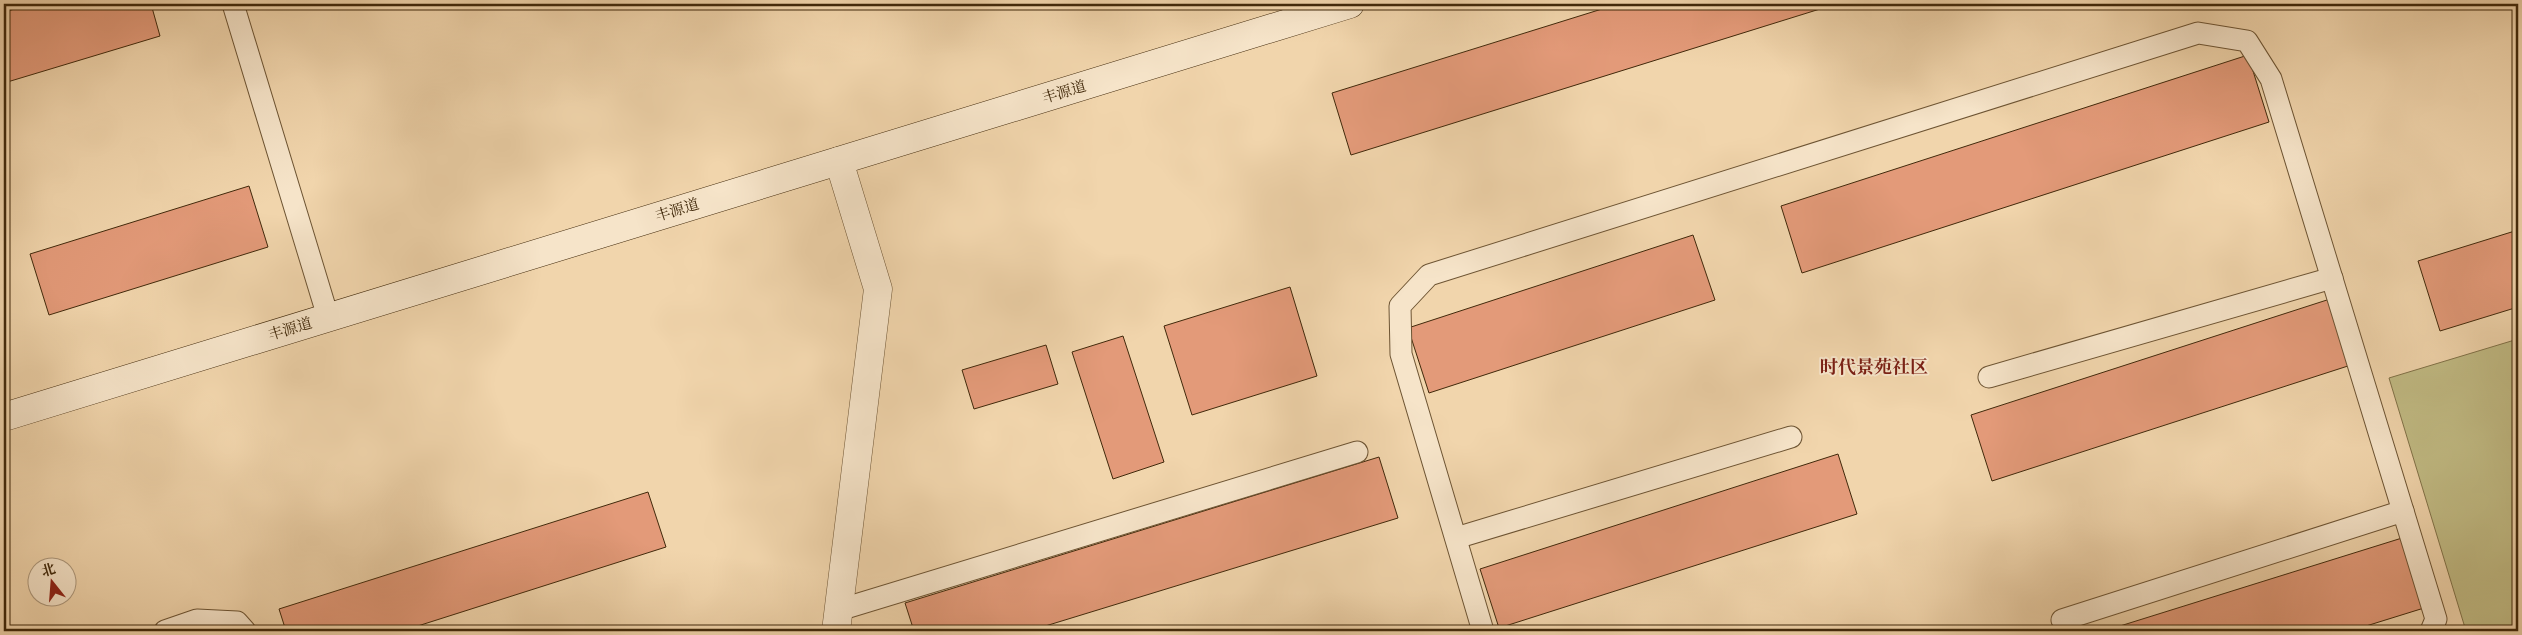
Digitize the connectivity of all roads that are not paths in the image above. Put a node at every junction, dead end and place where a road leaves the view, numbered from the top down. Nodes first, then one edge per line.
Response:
1 (234, 4) edge
2 (1350, 4) edge
3 (839, 160) junction
4 (2332, 278) junction
5 (328, 317) junction
6 (1989, 377) dead end
7 (4, 417) edge
8 (1791, 438) dead end
9 (1357, 452) dead end
10 (2403, 511) junction
11 (1456, 538) junction
12 (2062, 620) dead end
13 (838, 621) edge
14 (166, 631) edge
15 (245, 631) edge
16 (1483, 631) edge
17 (2431, 631) edge

1 - 5 lane
2 - 3 street, 丰源道
3 - 5 street, 丰源道
3 - 13 street
4 - 6 lane
4 - 10 lane
4 - 11 lane
5 - 7 street, 丰源道
8 - 11 lane
9 - 13 lane
10 - 12 lane
10 - 17 lane
11 - 16 lane
14 - 15 lane

